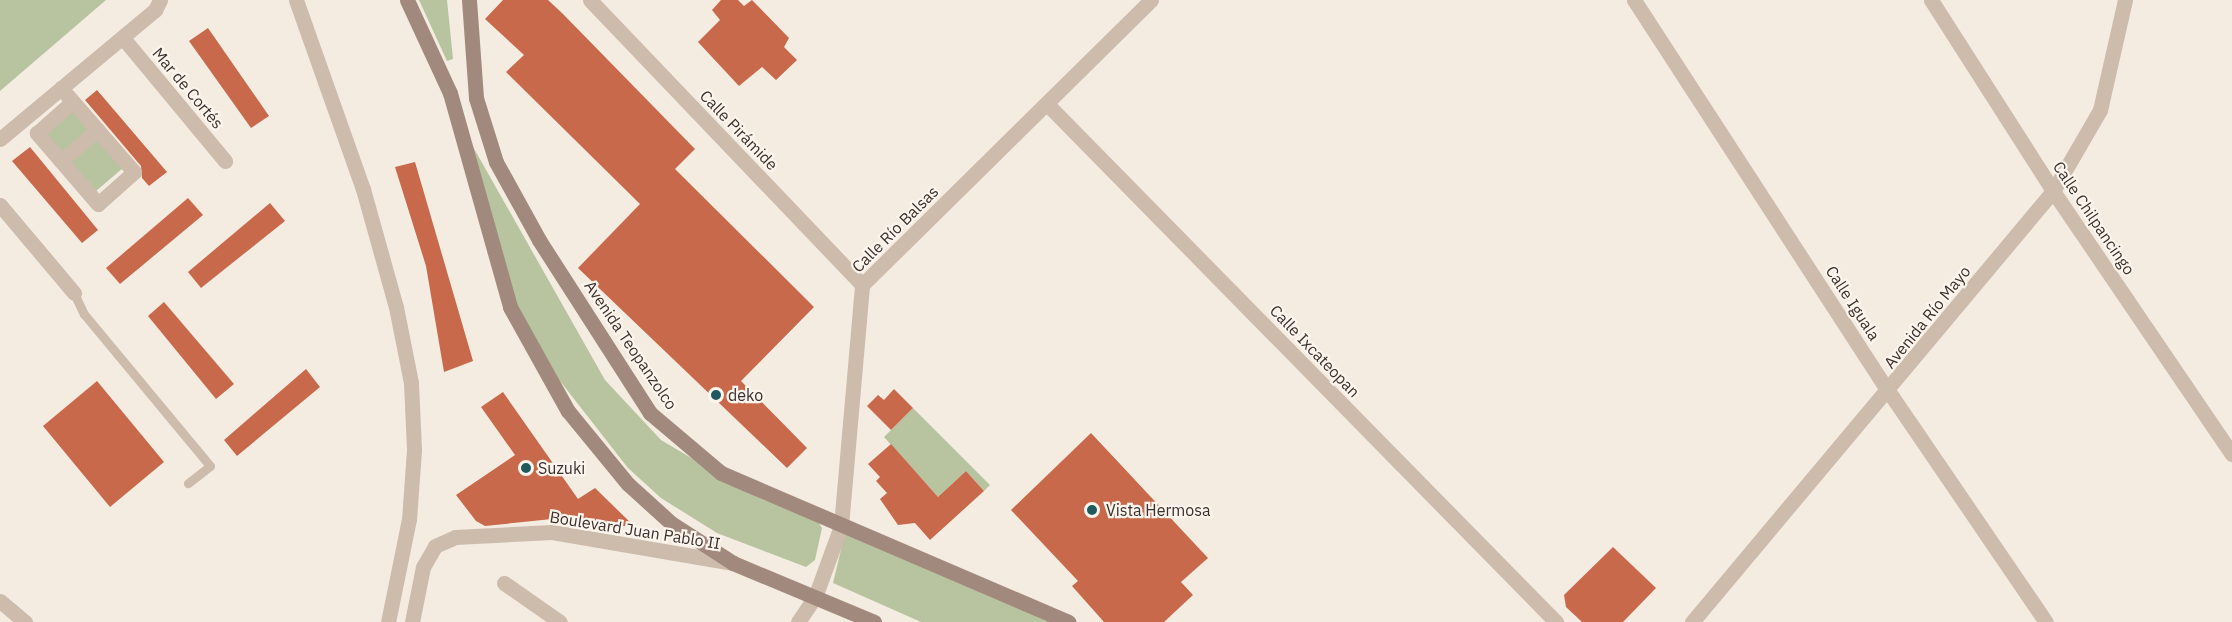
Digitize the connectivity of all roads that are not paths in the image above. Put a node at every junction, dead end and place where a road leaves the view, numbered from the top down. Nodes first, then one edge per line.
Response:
1 (160, 0) edge
2 (296, 0) edge
3 (407, 0) edge
4 (469, 0) edge
5 (590, 0) edge
6 (1151, 0) edge
7 (1634, 0) edge
8 (1931, 0) edge
9 (2125, 0) edge
10 (123, 38) junction
11 (61, 88) junction
12 (72, 102) junction
13 (1048, 105) junction
14 (97, 130) junction
15 (0, 139) edge
16 (61, 161) junction
17 (225, 161) dead end
18 (2054, 191) junction
19 (0, 205) edge
20 (862, 285) junction
21 (74, 293) joint
22 (1889, 392) junction
23 (2232, 454) edge
24 (188, 483) dead end
25 (841, 526) junction
26 (733, 563) junction
27 (504, 583) dead end
28 (815, 597) junction
29 (0, 601) edge
30 (25, 622) edge
31 (388, 622) edge
32 (412, 622) edge
33 (560, 622) edge
34 (798, 622) edge
35 (874, 622) edge
36 (1068, 622) edge
37 (1556, 622) edge
38 (1692, 622) edge
39 (2046, 622) edge

1 - 10 street
2 - 31 street
3 - 26 main road
4 - 25 main road, Avenida Teopanzolco
5 - 20 street, Calle Pirámide
6 - 13 street, Calle Río Balsas
7 - 22 street, Calle Iguala
8 - 18 street, Calle Chilpancingo
9 - 18 street, Avenida Río Mayo
10 - 11 street
10 - 17 street, Mar de Cortés
11 - 12 street
11 - 15 street
12 - 14 street
12 - 16 street
13 - 20 street, Calle Río Balsas
13 - 37 street, Calle Ixcateopan
14 - 16 street
14 - 16 street
18 - 22 street, Avenida Río Mayo
18 - 23 street, Calle Chilpancingo
19 - 21 street
20 - 25 street, Calle Río Balsas
21 - 24 lane
22 - 38 street, Avenida Río Mayo
22 - 39 street, Calle Iguala
25 - 28 street, Calle Río Balsas
25 - 36 main road, Avenida Teopanzolco
26 - 28 main road
26 - 32 street, Boulevard Juan Pablo II
27 - 33 street
28 - 34 street, Calle Río Balsas
28 - 35 main road
29 - 30 street

